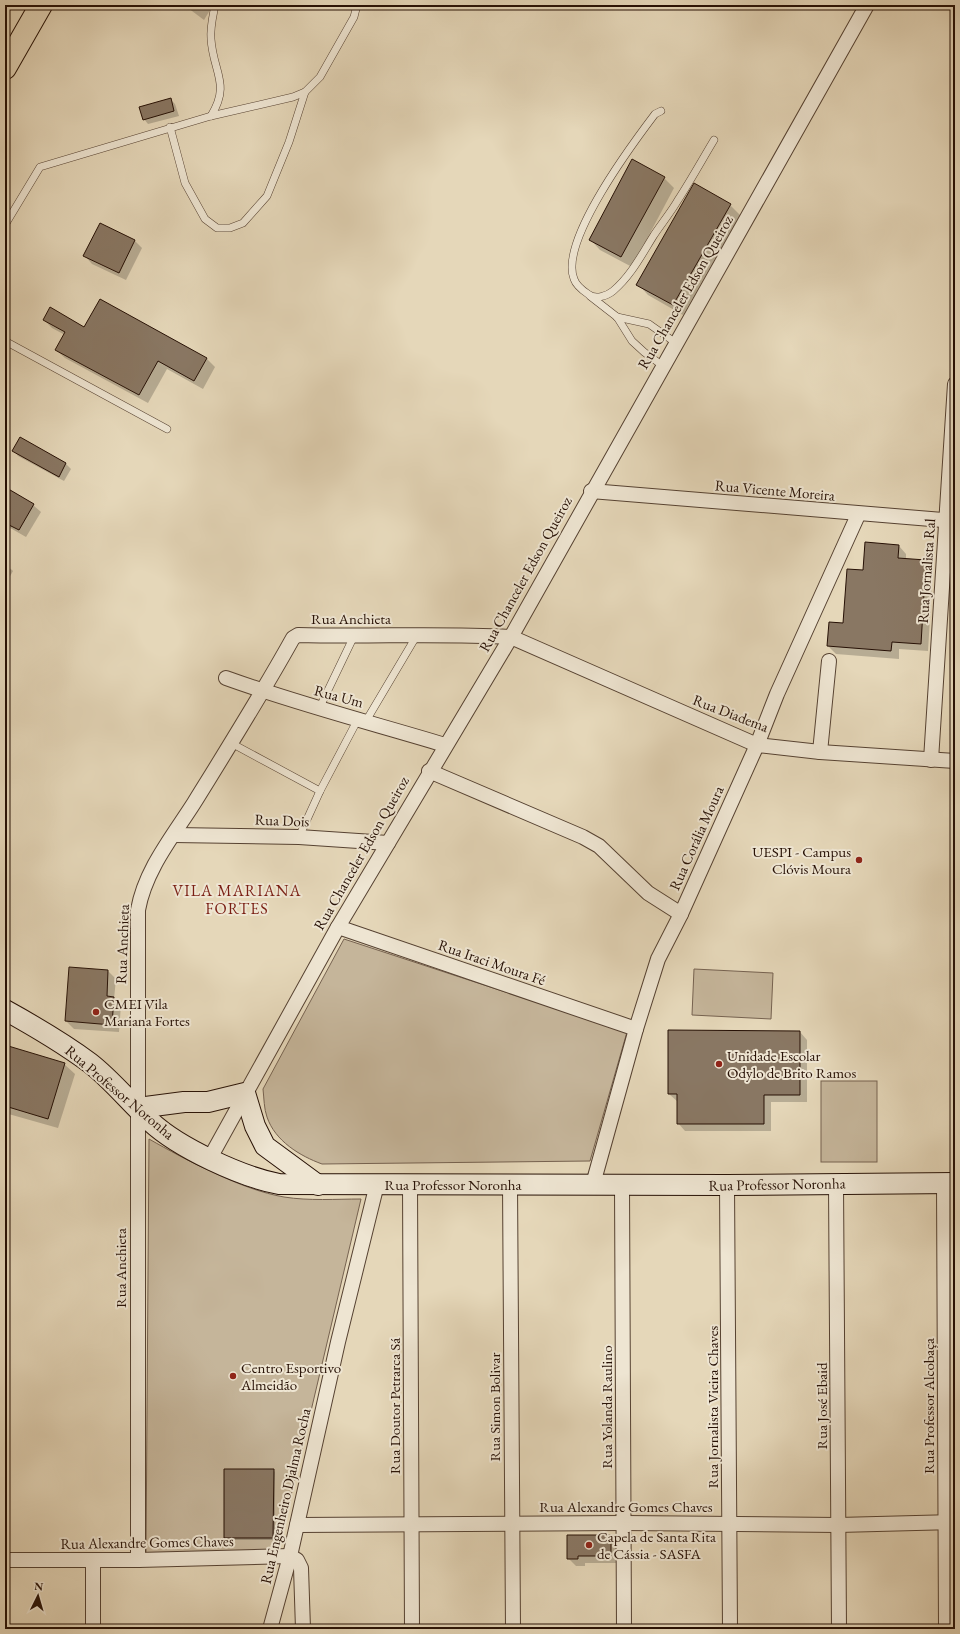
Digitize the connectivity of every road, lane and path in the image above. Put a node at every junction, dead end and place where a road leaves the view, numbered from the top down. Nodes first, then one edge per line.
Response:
1 (42, 5) edge
2 (215, 5) edge
3 (357, 5) edge
4 (867, 5) edge
5 (5, 68) edge
6 (305, 92) junction
7 (661, 111) dead end
8 (210, 116) junction
9 (170, 127) junction
10 (714, 140) dead end
11 (5, 225) edge
12 (590, 296) junction
13 (618, 317) junction
14 (5, 341) edge
15 (676, 343) junction
16 (663, 366) junction
17 (955, 384) edge
18 (167, 429) dead end
19 (591, 491) junction
20 (858, 515) junction
21 (951, 521) edge
22 (417, 635) junction
23 (354, 636) junction
24 (511, 637) junction
25 (829, 661) dead end
26 (226, 678) dead end
27 (263, 691) junction
28 (319, 709) junction
29 (362, 720) junction
30 (231, 743) junction
31 (445, 745) junction
32 (757, 745) junction
33 (820, 752) junction
34 (931, 760) junction
35 (955, 761) edge
36 (430, 771) junction
37 (320, 791) junction
38 (174, 835) junction
39 (299, 837) junction
40 (388, 843) junction
41 (681, 914) junction
42 (338, 927) junction
43 (5, 1010) edge
44 (636, 1029) junction
45 (245, 1093) junction
46 (138, 1108) junction
47 (210, 1158) junction
48 (950, 1183) edge
49 (377, 1184) junction
50 (410, 1184) junction
51 (510, 1184) junction
52 (593, 1184) junction
53 (622, 1184) junction
54 (836, 1184) junction
55 (728, 1185) junction
56 (318, 1186) junction
57 (624, 1522) junction
58 (950, 1522) edge
59 (512, 1523) junction
60 (730, 1523) junction
61 (297, 1524) junction
62 (411, 1524) junction
63 (838, 1525) junction
64 (290, 1556) junction
65 (5, 1560) edge
66 (93, 1560) junction
67 (138, 1560) junction
68 (93, 1629) edge
69 (270, 1629) edge
70 (303, 1629) edge
71 (412, 1629) edge
72 (513, 1629) edge
73 (624, 1629) edge
74 (730, 1629) edge
75 (839, 1629) edge
76 (946, 1629) edge

1 - 5 highway
2 - 8 lane
3 - 6 lane
4 - 15 street, Rua Chanceler Edson Queiroz
6 - 8 lane
6 - 9 lane
7 - 12 lane
8 - 9 lane
9 - 11 lane
10 - 12 lane
12 - 13 lane
13 - 15 lane
13 - 16 lane
14 - 18 lane
15 - 16 street, Rua Chanceler Edson Queiroz
16 - 19 street, Rua Chanceler Edson Queiroz
17 - 21 street, Rua Jornalista Ral
19 - 20 street, Rua Vicente Moreira
19 - 24 street, Rua Chanceler Edson Queiroz
20 - 21 street, Rua Vicente Moreira
20 - 32 street, Rua Corália Moura
21 - 34 street, Rua Jornalista Ral
22 - 23 street, Rua Anchieta
22 - 24 street, Rua Anchieta
22 - 29 lane
23 - 27 street, Rua Anchieta
23 - 28 lane
24 - 31 street, Rua Chanceler Edson Queiroz
24 - 32 street, Rua Diadema
25 - 33 street
26 - 27 street, Rua Um
27 - 28 street, Rua Um
27 - 30 street, Rua Anchieta
28 - 29 street, Rua Um
29 - 31 street, Rua Um
29 - 37 lane
30 - 37 lane
30 - 38 street, Rua Anchieta
31 - 36 street, Rua Chanceler Edson Queiroz
32 - 33 street, Rua Diadema
32 - 41 street, Rua Corália Moura
33 - 34 street, Rua Diadema
34 - 35 street, Rua Diadema
36 - 40 street, Rua Chanceler Edson Queiroz
36 - 41 street
37 - 39 lane
38 - 39 street, Rua Dois
38 - 46 street, Rua Anchieta
39 - 40 street, Rua Dois
40 - 42 street, Rua Chanceler Edson Queiroz
41 - 44 street, Rua Corália Moura
42 - 44 street, Rua Iraci Moura Fé
42 - 45 street, Rua Chanceler Edson Queiroz
43 - 46 street, Rua Professor Noronha
44 - 52 street, Rua Corália Moura
45 - 46 street
45 - 47 street, Rua Chanceler Edson Queiroz
45 - 56 street
46 - 47 street, Rua Professor Noronha
46 - 67 street, Rua Anchieta
47 - 56 street, Rua Professor Noronha
48 - 54 street, Rua Professor Noronha
48 - 58 street, Rua Professor Alcobaça
49 - 50 street, Rua Professor Noronha
49 - 56 street, Rua Professor Noronha
49 - 61 street, Rua Engenheiro Djalma Rocha
50 - 51 street, Rua Professor Noronha
50 - 62 street, Rua Doutor Petrarca Sá
51 - 52 street, Rua Professor Noronha
51 - 59 street, Rua Simon Bolivar
52 - 53 street, Rua Professor Noronha
53 - 55 street, Rua Professor Noronha
53 - 57 street, Rua Yolanda Raulino
54 - 55 street, Rua Professor Noronha
54 - 63 street, Rua José Ebaid
55 - 60 street, Rua Jornalista Vieira Chaves
57 - 59 street, Rua Alexandre Gomes Chaves
57 - 60 street, Rua Alexandre Gomes Chaves
57 - 73 street, Rua Yolanda Raulino
58 - 63 street, Rua Alexandre Gomes Chaves
58 - 76 street, Rua Professor Alcobaça
59 - 62 street, Rua Alexandre Gomes Chaves
59 - 72 street, Rua Simon Bolivar
60 - 63 street, Rua Alexandre Gomes Chaves
60 - 74 street, Rua Jornalista Vieira Chaves
61 - 62 street, Rua Alexandre Gomes Chaves
61 - 64 street, Rua Engenheiro Djalma Rocha
62 - 71 street, Rua Doutor Petrarca Sá
63 - 75 street, Rua José Ebaid
64 - 67 street, Rua Alexandre Gomes Chaves
64 - 69 street, Rua Engenheiro Djalma Rocha
64 - 70 street
65 - 66 street, Rua Alexandre Gomes Chaves
66 - 67 street, Rua Alexandre Gomes Chaves
66 - 68 street

